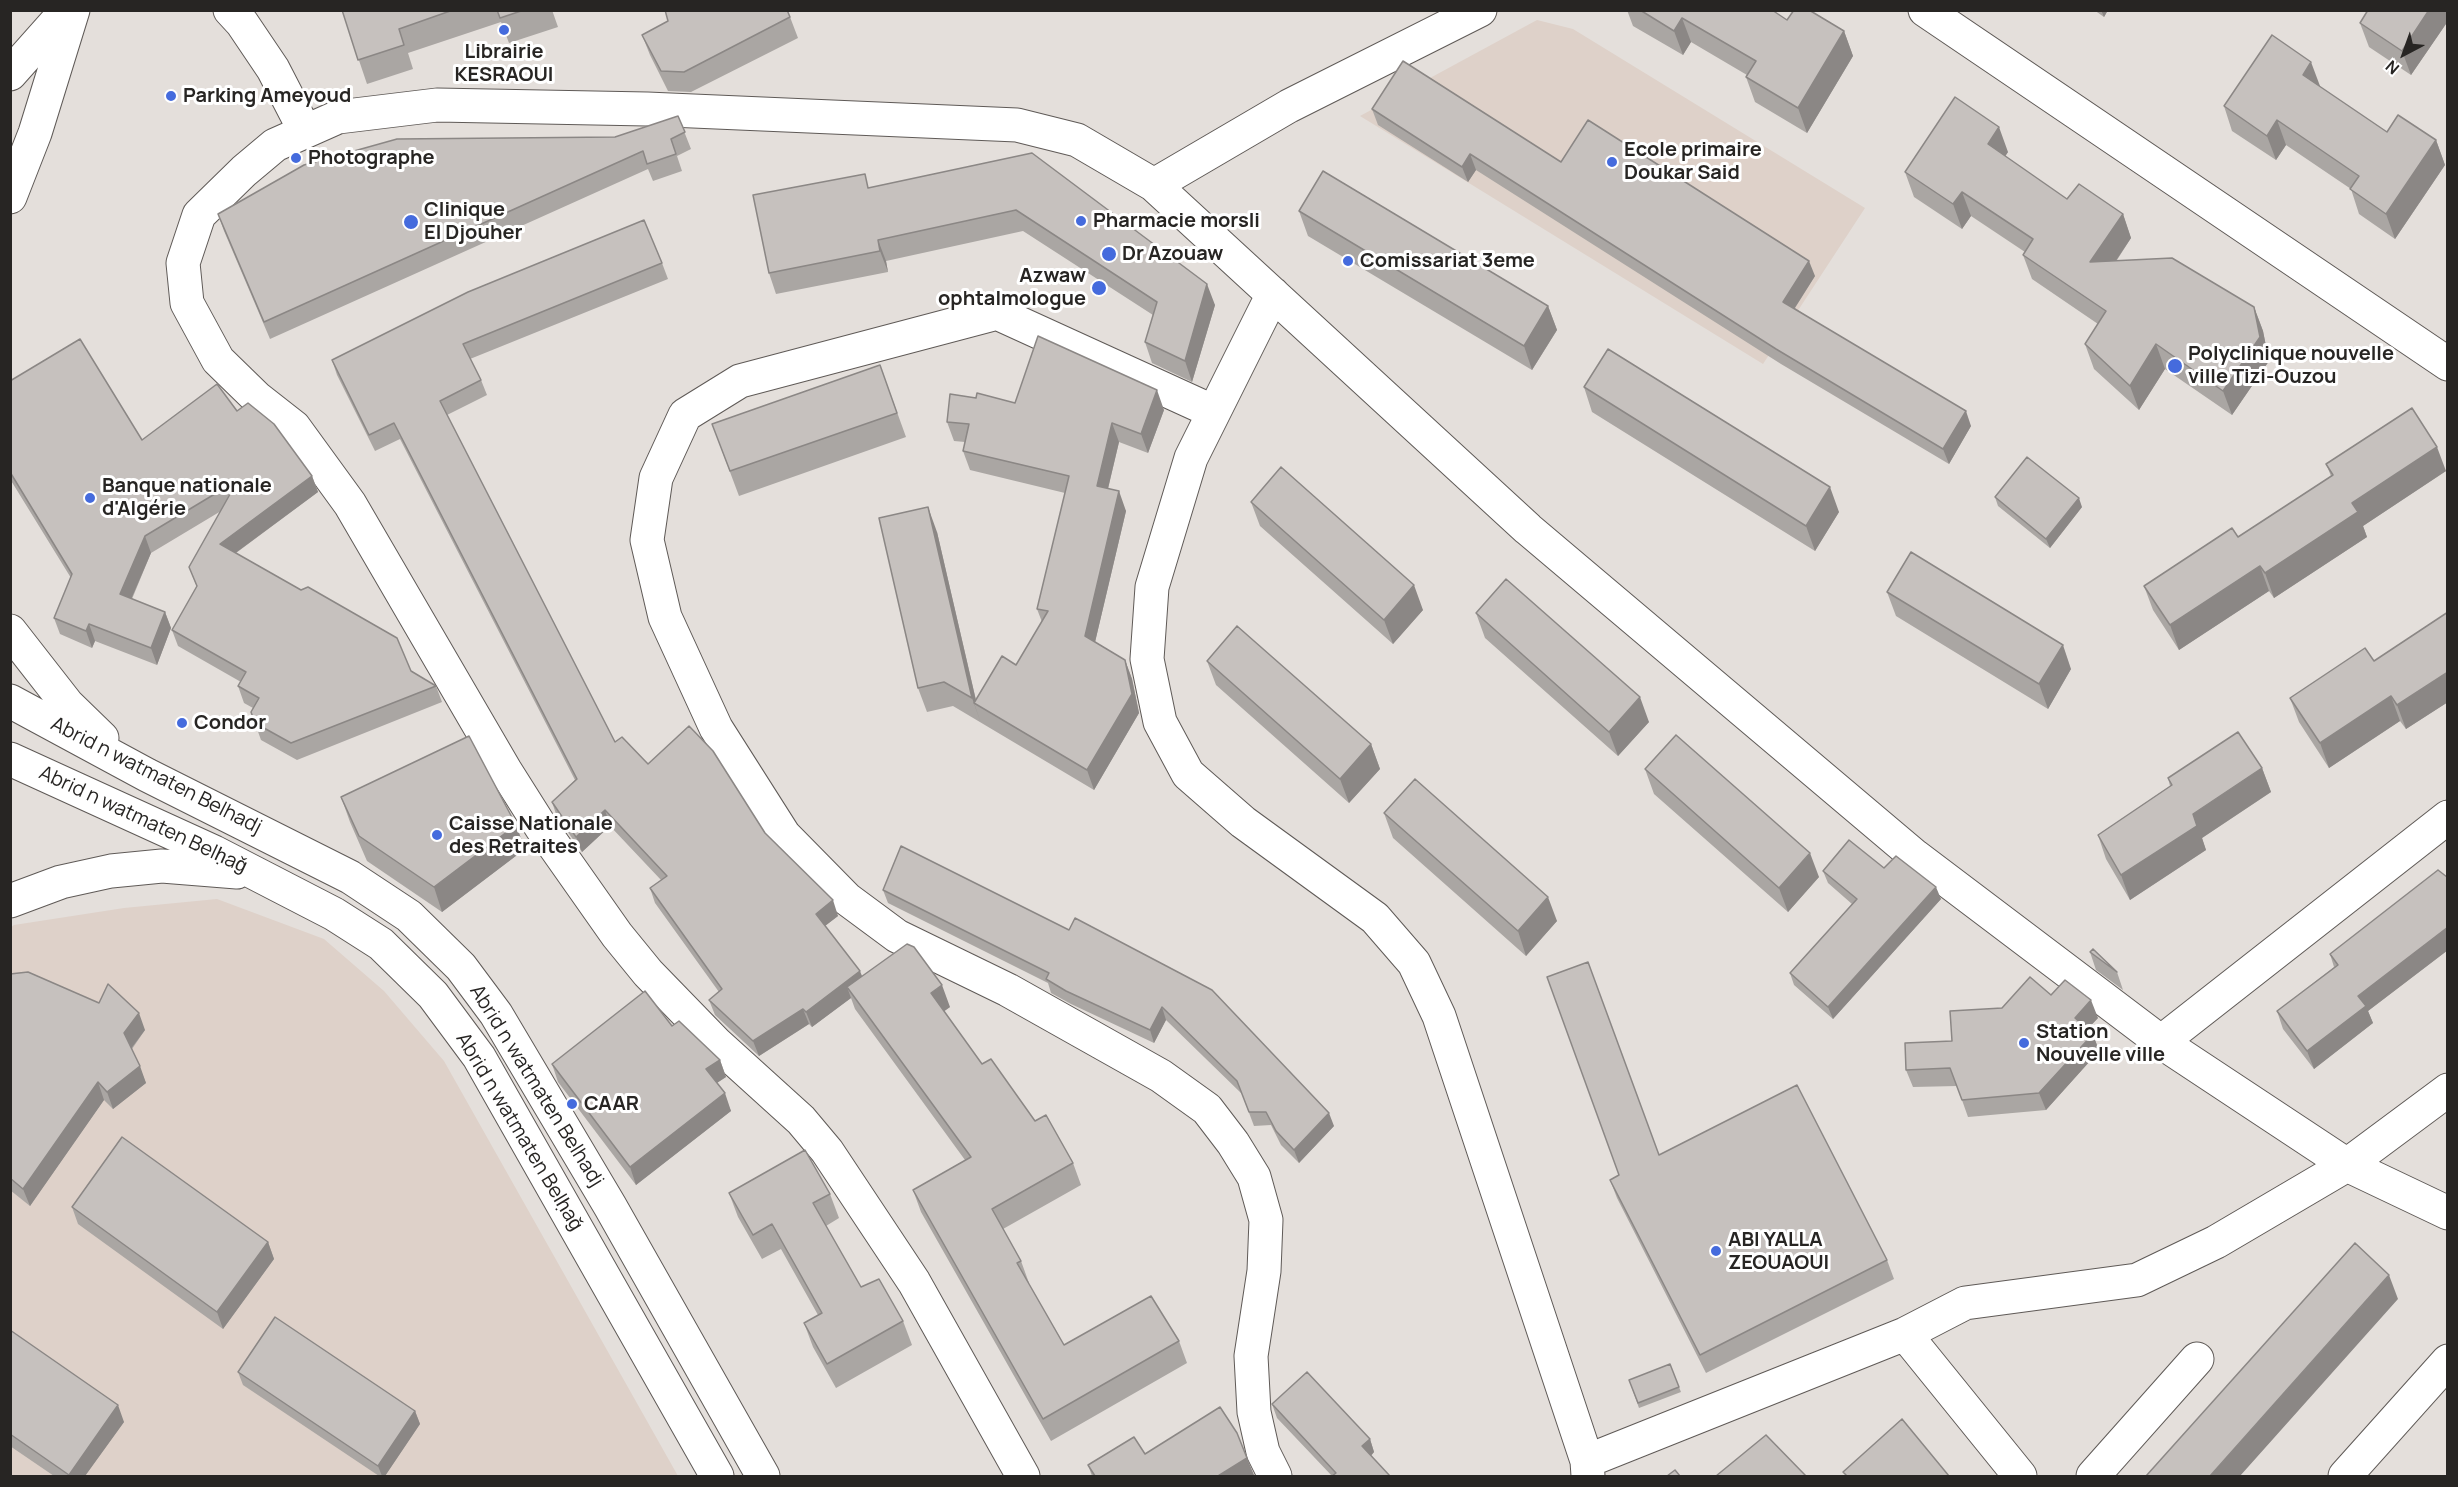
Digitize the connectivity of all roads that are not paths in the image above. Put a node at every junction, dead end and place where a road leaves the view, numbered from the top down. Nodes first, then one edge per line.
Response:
1 (71, 10) edge
2 (1480, 10) edge
3 (1925, 10) edge
4 (243, 15) edge
5 (10, 74) edge
6 (10, 132) edge
7 (305, 132) junction
8 (1154, 185) junction
9 (10, 197) edge
10 (1273, 294) junction
11 (2448, 364) edge
12 (1214, 412) junction
13 (10, 631) edge
14 (10, 701) edge
15 (10, 759) edge
16 (147, 775) junction
17 (2448, 816) edge
18 (265, 877) junction
19 (10, 901) edge
20 (2161, 1042) junction
21 (2448, 1090) edge
22 (2347, 1165) junction
23 (2448, 1213) edge
24 (1905, 1334) junction
25 (2197, 1359) dead end
26 (2448, 1361) edge
27 (1588, 1469) edge
28 (717, 1476) edge
29 (763, 1476) edge
30 (1023, 1476) edge
31 (1275, 1476) edge
32 (2020, 1476) edge
33 (2093, 1476) edge
34 (2345, 1476) edge

1 - 5 street
1 - 6 street
1 - 9 street
2 - 8 street
3 - 11 street
4 - 7 street
7 - 8 street
7 - 30 street
8 - 10 street
10 - 12 street
10 - 20 street
12 - 27 street
12 - 31 street
13 - 16 street
14 - 16 street, Abrid n watmaten Belhadj
15 - 18 street, Abrid n watmaten Belḥaǧ
16 - 29 street, Abrid n watmaten Belhadj
17 - 20 street
18 - 19 street
18 - 28 street, Abrid n watmaten Belḥaǧ
20 - 22 street
21 - 22 street
22 - 23 street
22 - 24 street
24 - 27 street
24 - 32 street
25 - 33 street
26 - 34 street

